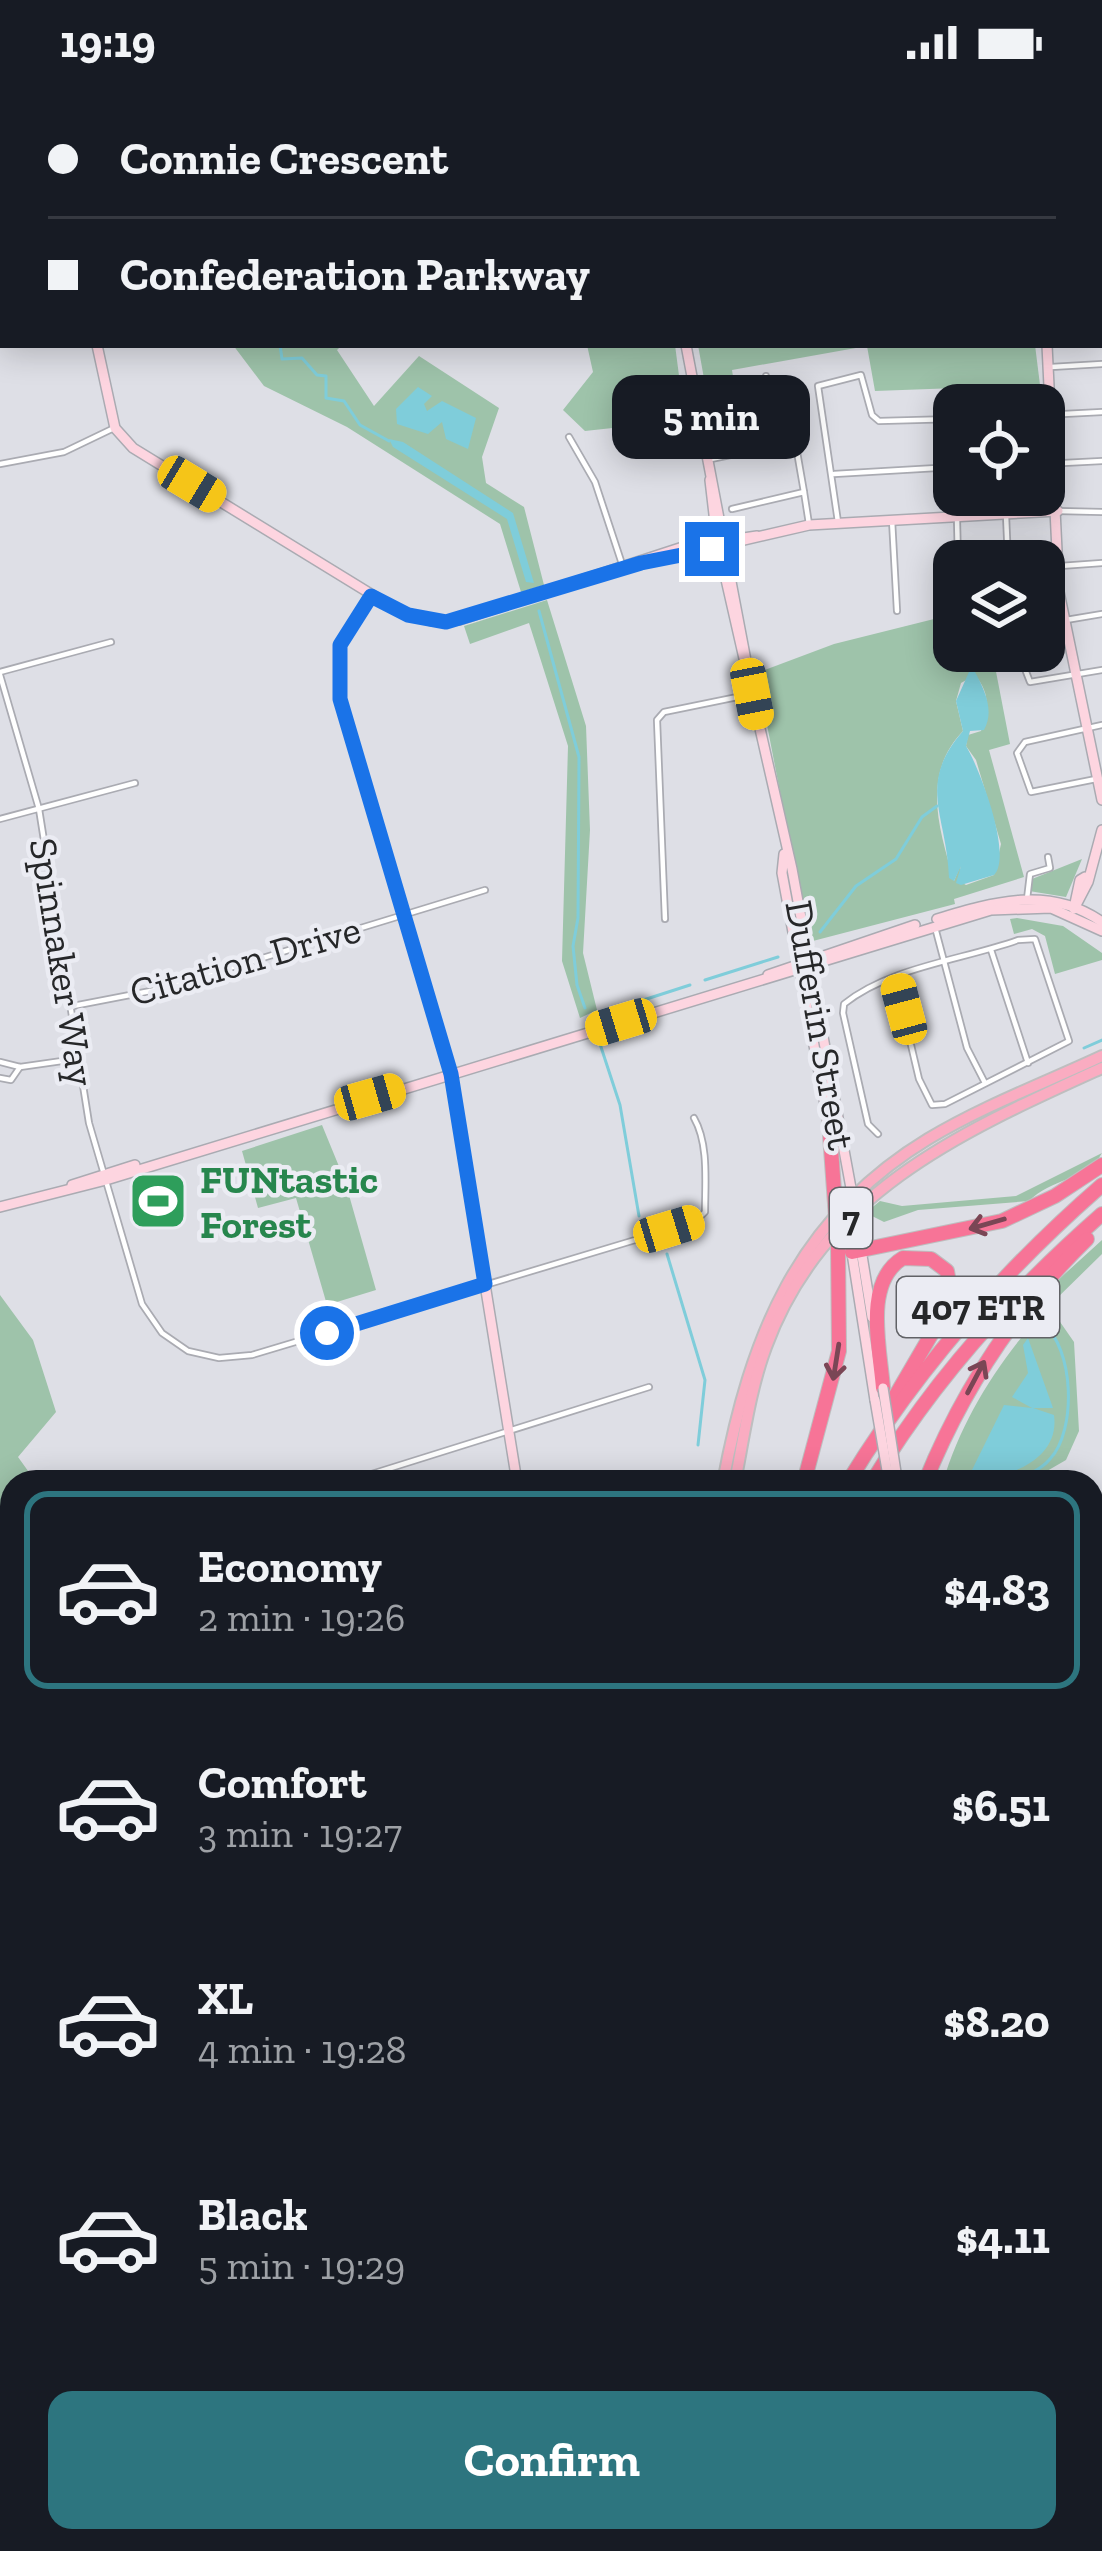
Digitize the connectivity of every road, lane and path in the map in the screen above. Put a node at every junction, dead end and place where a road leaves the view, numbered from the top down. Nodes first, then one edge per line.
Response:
1 (98, 348) edge
2 (687, 348) edge
3 (1048, 348) edge
4 (1102, 364) edge
5 (1051, 368) junction
6 (872, 370) dead end
7 (856, 374) junction
8 (766, 376) dead end
9 (1050, 384) edge
10 (771, 399) junction
11 (1102, 412) edge
12 (1065, 414) edge
13 (933, 420) edge
14 (115, 428) junction
15 (569, 437) dead end
16 (780, 445) junction
17 (745, 452) junction
18 (706, 460) junction
19 (1102, 461) edge
20 (1065, 463) edge
21 (0, 464) edge
22 (933, 468) edge
23 (834, 474) junction
24 (804, 491) junction
25 (732, 508) dead end
26 (1102, 512) edge
27 (1065, 514) edge
28 (987, 516) edge
29 (968, 517) junction
30 (884, 520) junction
31 (838, 522) junction
32 (809, 525) junction
33 (963, 540) edge
34 (721, 543) junction
35 (1102, 563) edge
36 (1065, 566) edge
37 (624, 569) junction
38 (346, 580) junction
39 (371, 596) junction
40 (898, 611) dead end
41 (1102, 614) edge
42 (355, 619) junction
43 (1065, 621) joint
44 (111, 642) dead end
45 (1102, 670) edge
46 (1024, 672) edge
47 (0, 674) edge
48 (1078, 675) junction
49 (752, 694) junction
50 (1102, 725) edge
51 (1088, 727) junction
52 (1100, 778) edge
53 (135, 783) dead end
54 (1102, 800) edge
55 (39, 809) junction
56 (0, 819) edge
57 (1102, 830) edge
58 (1048, 857) dead end
59 (485, 890) dead end
60 (1027, 899) junction
61 (1073, 911) junction
62 (402, 914) junction
63 (665, 919) dead end
64 (934, 923) junction
65 (1102, 926) edge
66 (991, 950) junction
67 (804, 963) junction
68 (946, 964) junction
69 (895, 977) junction
70 (73, 1006) junction
71 (1102, 1056) edge
72 (77, 1059) junction
73 (0, 1062) edge
74 (1028, 1063) junction
75 (20, 1067) junction
76 (1102, 1067) edge
77 (451, 1074) junction
78 (0, 1078) edge
79 (985, 1083) junction
80 (694, 1118) dead end
81 (829, 1121) joint
82 (878, 1134) dead end
83 (1102, 1165) edge
84 (105, 1176) junction
85 (1102, 1185) edge
86 (843, 1196) junction
87 (0, 1207) edge
88 (1102, 1214) edge
89 (1102, 1223) edge
90 (852, 1241) junction
91 (485, 1284) junction
92 (649, 1387) dead end
93 (879, 1394) junction
94 (510, 1433) junction
95 (872, 1444) junction
96 (386, 1470) edge
97 (516, 1470) edge
98 (726, 1470) edge
99 (738, 1470) edge
100 (807, 1470) edge
101 (856, 1470) edge
102 (880, 1470) edge
103 (892, 1470) edge
104 (931, 1470) edge

1 - 14 street
2 - 18 street, Dufferin Street
3 - 5 street
4 - 5 street
5 - 9 street
6 - 7 street
7 - 13 street
7 - 23 street
8 - 10 street
10 - 16 street
10 - 17 street
11 - 12 street
14 - 21 street
14 - 38 street
15 - 37 street
16 - 17 street
16 - 24 street
17 - 18 street
18 - 34 street, Dufferin Street
19 - 20 street
22 - 23 street
23 - 31 street
24 - 25 street
24 - 32 street
26 - 27 street
28 - 29 street
29 - 30 street
29 - 33 street
30 - 31 street
30 - 40 street
31 - 32 street
32 - 34 street
34 - 37 street
34 - 49 street, Dufferin Street
35 - 36 street
37 - 39 street
38 - 39 street
38 - 42 street
39 - 42 street
41 - 43 street
42 - 62 street
43 - 48 street
44 - 47 street
45 - 48 street
46 - 48 street
47 - 55 street, Spinnaker Way
48 - 51 street
49 - 63 street
49 - 67 street, Dufferin Street
50 - 51 street
51 - 52 street
51 - 52 street
52 - 54 street
53 - 55 street
55 - 56 street
55 - 70 street, Spinnaker Way
57 - 61 street
58 - 60 street
59 - 62 street, Citation Drive
60 - 61 street
60 - 64 street
61 - 64 street
61 - 65 street
62 - 70 street, Citation Drive
62 - 77 street
64 - 67 street
64 - 68 street
66 - 68 street
66 - 74 street
66 - 74 street
67 - 77 street
67 - 81 street, Dufferin Street
67 - 86 street, Dufferin Street
68 - 69 street
68 - 79 street
69 - 79 street
69 - 82 street
70 - 72 street, Spinnaker Way
71 - 98 main road, 7
72 - 75 street
72 - 84 street, Spinnaker Way
73 - 75 street
74 - 79 street
75 - 78 street
76 - 99 main road, 7
77 - 84 street
77 - 91 street
80 - 91 street, Spinnaker Way
81 - 86 highway
83 -> 90 highway
84 - 87 street
84 - 91 street, Spinnaker Way
85 - 95 highway, 407 ETR
86 - 90 highway, bridge
86 - 90 street, Dufferin Street, bridge
88 - 102 highway, 407 ETR
104 -> 89 highway
90 - 93 street, Dufferin Street
90 -> 100 highway
91 - 94 street
92 - 94 street
93 - 95 highway
93 - 103 street, Dufferin Street, bridge
94 - 96 street
94 - 97 street
95 - 101 highway, 407 ETR

